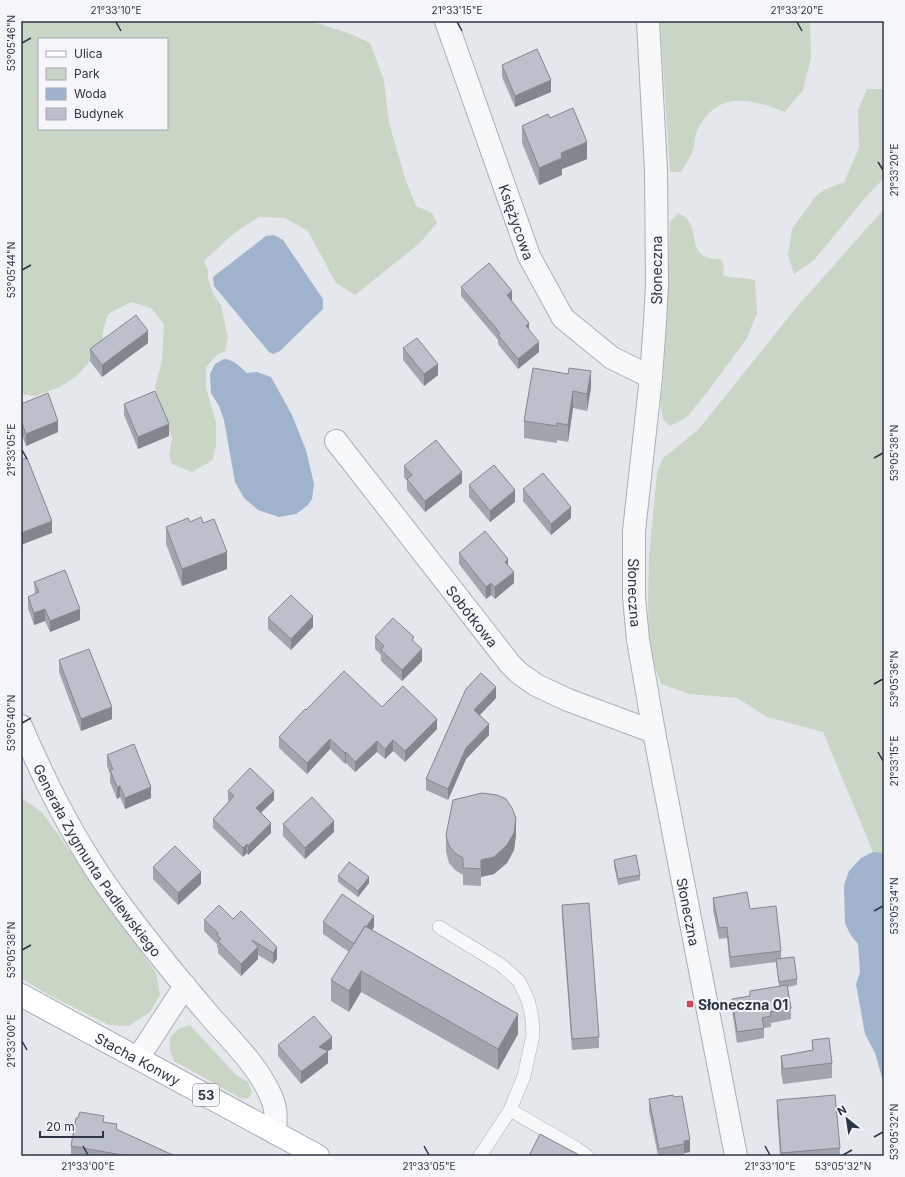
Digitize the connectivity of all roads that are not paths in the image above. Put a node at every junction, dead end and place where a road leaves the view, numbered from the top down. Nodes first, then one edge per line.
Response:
1 (446, 21) edge
2 (648, 21) edge
3 (651, 377) junction
4 (336, 441) dead end
5 (21, 726) edge
6 (654, 732) junction
7 (439, 927) dead end
8 (185, 986) junction
9 (21, 995) edge
10 (138, 1058) junction
11 (510, 1110) junction
12 (275, 1133) junction
13 (305, 1153) edge
14 (480, 1156) edge
15 (587, 1156) edge
16 (736, 1156) edge

1 - 3 street, Księżycowa
2 - 3 street, Słoneczna
3 - 6 street, Słoneczna
4 - 6 street, Sobótkowa
5 - 8 street, Generała Zygmunta Padlewskiego
6 - 16 street, Słoneczna
7 - 11 lane
8 - 10 street
8 - 12 street, Generała Zygmunta Padlewskiego
9 - 10 main road, Stacha Konwy / 53
10 - 12 main road, Stacha Konwy / 53
11 - 14 lane
11 - 15 lane
12 - 13 main road, Stacha Konwy / 53

